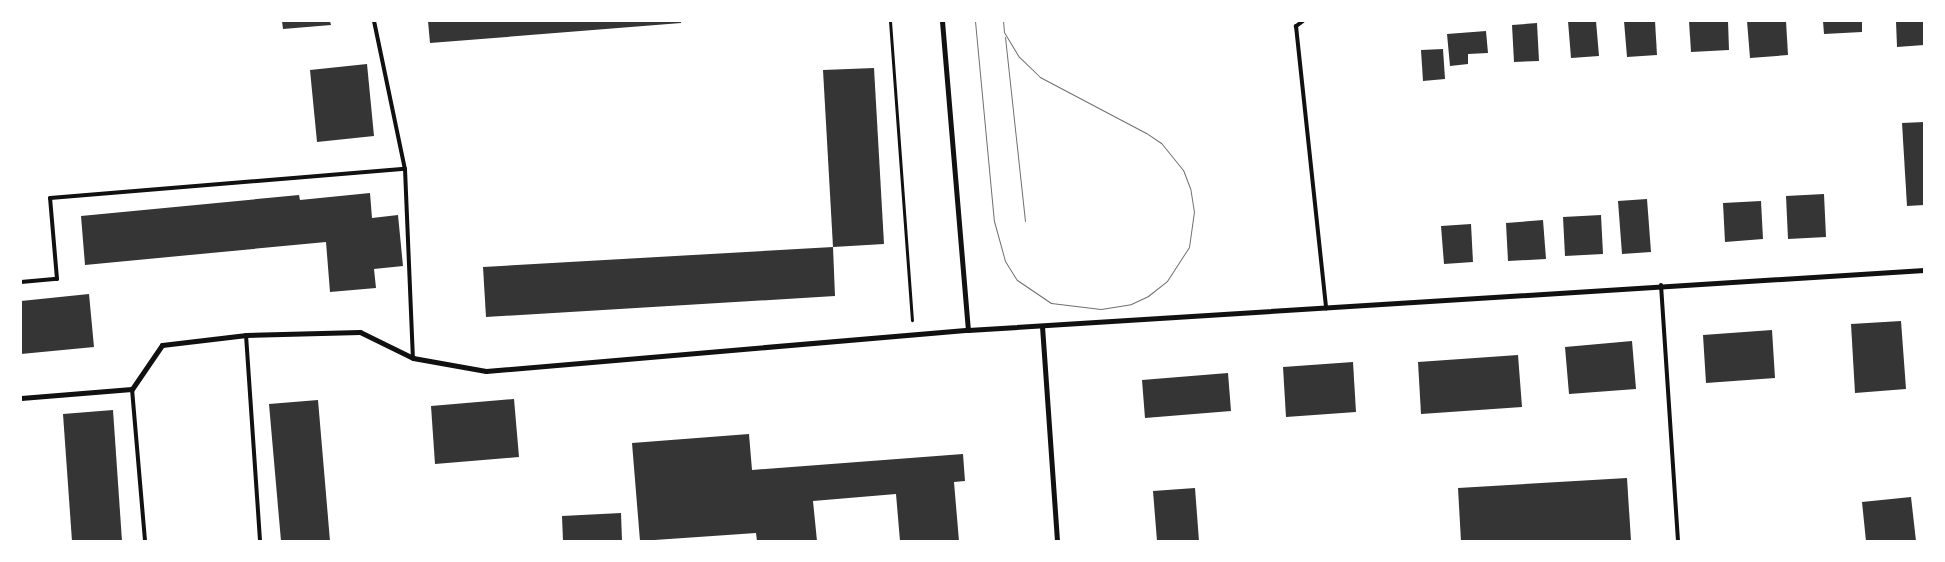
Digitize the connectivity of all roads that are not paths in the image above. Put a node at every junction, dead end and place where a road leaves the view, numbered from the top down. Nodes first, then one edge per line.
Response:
1 (374, 21) edge
2 (942, 21) edge
3 (1303, 21) edge
4 (405, 169) junction
5 (1924, 270) edge
6 (21, 282) edge
7 (1662, 285) junction
8 (1326, 308) junction
9 (1042, 326) junction
10 (968, 330) junction
11 (246, 335) junction
12 (413, 358) junction
13 (132, 389) junction
14 (21, 398) edge
15 (145, 541) edge
16 (260, 541) edge
17 (1057, 541) edge
18 (1678, 541) edge

1 - 4 lane
2 - 10 street
3 - 8 lane
4 - 6 lane
4 - 12 lane
5 - 7 street
7 - 8 street
7 - 18 lane
8 - 9 street
9 - 10 street
9 - 17 street
10 - 12 street
11 - 12 street
11 - 13 street
11 - 16 lane
13 - 14 street
13 - 15 lane

